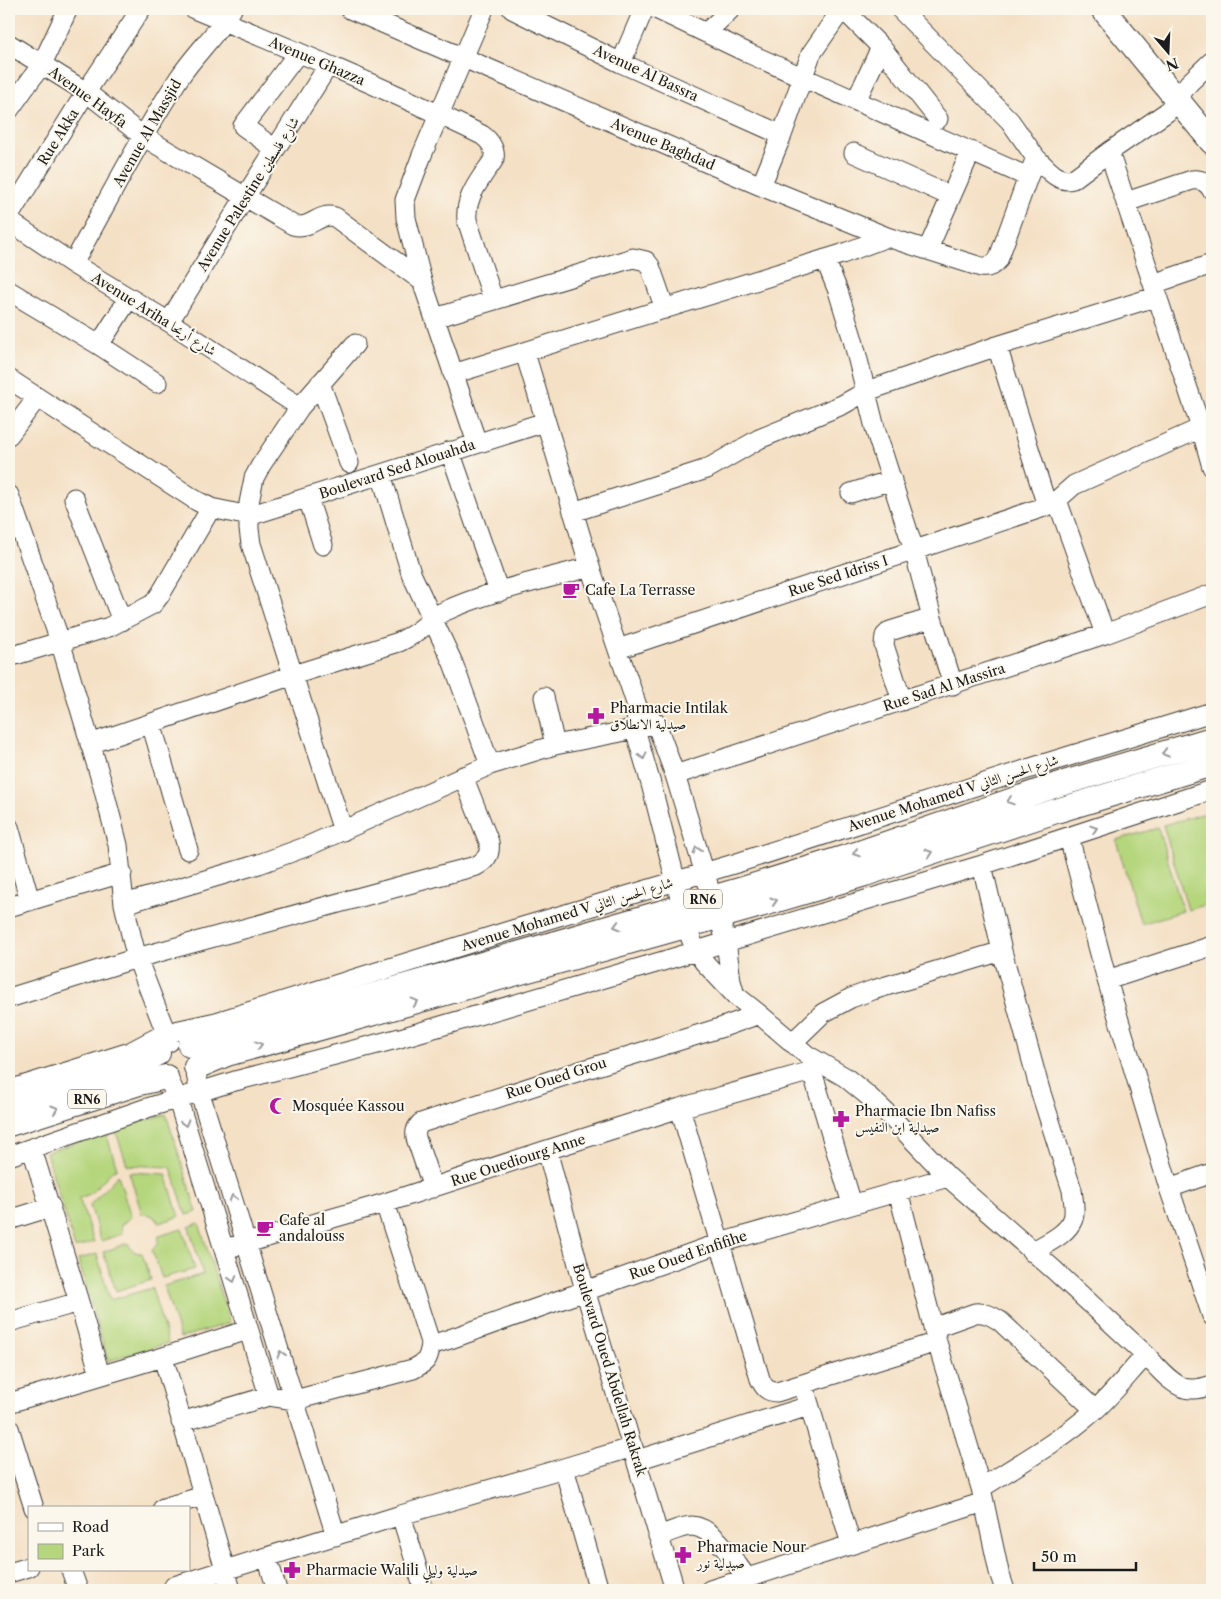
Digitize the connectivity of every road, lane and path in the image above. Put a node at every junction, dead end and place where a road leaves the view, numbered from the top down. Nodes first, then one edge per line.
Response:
1 (68, 9) edge
2 (141, 9) edge
3 (194, 9) edge
4 (350, 9) edge
5 (484, 9) edge
6 (512, 9) edge
7 (644, 9) edge
8 (656, 9) edge
9 (731, 9) edge
10 (843, 9) edge
11 (900, 9) edge
12 (1103, 9) edge
13 (228, 15) edge
14 (706, 33) junction
15 (9, 44) edge
16 (881, 48) junction
17 (298, 53) junction
18 (463, 57) junction
19 (1212, 61) edge
20 (621, 63) junction
21 (42, 64) junction
22 (328, 66) junction
23 (802, 77) junction
24 (86, 92) junction
25 (1178, 99) junction
26 (856, 101) junction
27 (9, 110) edge
28 (439, 114) junction
29 (938, 119) dead end
30 (782, 135) junction
31 (144, 138) junction
32 (1212, 142) edge
33 (275, 150) junction
34 (971, 152) junction
35 (1109, 152) junction
36 (854, 153) dead end
37 (1036, 158) junction
38 (1028, 176) junction
39 (761, 186) junction
40 (1212, 190) edge
41 (950, 196) junction
42 (245, 197) junction
43 (1126, 202) junction
44 (9, 216) edge
45 (9, 221) edge
46 (887, 237) junction
47 (928, 249) junction
48 (825, 259) junction
49 (73, 264) junction
50 (1212, 264) edge
51 (422, 281) junction
52 (1155, 290) junction
53 (9, 291) edge
54 (129, 298) junction
55 (493, 299) junction
56 (665, 309) junction
57 (434, 318) junction
58 (169, 322) junction
59 (355, 344) dead end
60 (99, 345) junction
61 (997, 346) junction
62 (525, 353) junction
63 (453, 374) junction
64 (9, 379) edge
65 (157, 383) dead end
66 (320, 384) junction
67 (867, 391) junction
68 (37, 398) junction
69 (300, 407) junction
70 (545, 422) junction
71 (1207, 427) edge
72 (9, 434) edge
73 (477, 443) junction
74 (450, 451) junction
75 (349, 463) dead end
76 (1212, 467) edge
77 (381, 474) junction
78 (892, 480) junction
79 (851, 493) dead end
80 (74, 498) dead end
81 (308, 498) junction
82 (10, 503) edge
83 (1052, 503) junction
84 (212, 508) junction
85 (573, 512) junction
86 (249, 516) junction
87 (323, 545) dead end
88 (914, 550) junction
89 (590, 567) junction
90 (499, 592) junction
91 (1212, 594) edge
92 (431, 618) junction
93 (932, 618) junction
94 (122, 621) junction
95 (1104, 634) junction
96 (60, 641) junction
97 (618, 649) junction
98 (9, 657) edge
99 (293, 675) junction
100 (953, 685) junction
101 (544, 697) dead end
102 (902, 701) junction
103 (638, 709) junction
104 (1212, 712) edge
105 (151, 723) junction
106 (656, 723) junction
107 (634, 729) junction
108 (1212, 739) edge
109 (90, 744) junction
110 (555, 745) junction
111 (490, 764) junction
112 (1212, 764) edge
113 (674, 775) junction
114 (463, 776) junction
115 (1212, 790) edge
116 (9, 827) edge
117 (343, 831) junction
118 (1069, 837) junction
119 (188, 850) dead end
120 (737, 863) junction
121 (982, 865) junction
122 (704, 873) junction
123 (122, 874) junction
124 (675, 881) junction
125 (640, 892) junction
126 (747, 898) junction
127 (30, 900) junction
128 (124, 904) junction
129 (9, 907) edge
130 (715, 907) junction
131 (684, 916) junction
132 (651, 926) junction
133 (758, 932) junction
134 (726, 941) junction
135 (1212, 946) edge
136 (696, 951) junction
137 (1002, 952) junction
138 (137, 958) junction
139 (663, 961) junction
140 (1107, 980) junction
141 (735, 995) junction
142 (9, 998) edge
143 (760, 1014) junction
144 (222, 1038) junction
145 (792, 1043) junction
146 (179, 1052) junction
147 (134, 1066) junction
148 (814, 1066) junction
149 (167, 1078) junction
150 (235, 1081) junction
151 (9, 1090) edge
152 (200, 1093) junction
153 (178, 1100) junction
154 (9, 1103) edge
155 (146, 1108) junction
156 (680, 1108) junction
157 (9, 1124) edge
158 (32, 1149) junction
159 (546, 1150) junction
160 (9, 1156) edge
161 (1212, 1173) edge
162 (948, 1176) junction
163 (433, 1188) junction
164 (1169, 1188) junction
165 (898, 1191) junction
166 (385, 1203) junction
167 (852, 1204) junction
168 (51, 1207) junction
169 (9, 1220) edge
170 (248, 1243) junction
171 (720, 1243) junction
172 (224, 1249) junction
173 (1032, 1252) junction
174 (585, 1290) junction
175 (80, 1302) junction
176 (1212, 1314) edge
177 (9, 1322) edge
178 (248, 1330) junction
179 (935, 1335) junction
180 (431, 1345) junction
181 (1146, 1355) junction
182 (163, 1357) junction
183 (100, 1375) junction
184 (803, 1384) junction
185 (1212, 1386) edge
186 (269, 1396) junction
187 (295, 1400) junction
188 (9, 1403) edge
189 (810, 1406) junction
190 (1095, 1410) junction
191 (181, 1422) junction
192 (9, 1428) edge
193 (635, 1454) junction
194 (564, 1468) junction
195 (982, 1495) junction
196 (203, 1496) junction
197 (33, 1506) edge
198 (170, 1506) edge
199 (401, 1515) junction
200 (336, 1536) junction
201 (658, 1536) junction
202 (851, 1544) junction
203 (267, 1557) junction
204 (28, 1567) edge
205 (225, 1570) junction
206 (72, 1572) edge
207 (9, 1573) edge
208 (747, 1578) junction
209 (174, 1586) dead end
210 (78, 1590) edge
211 (231, 1590) edge
212 (276, 1590) edge
213 (424, 1590) edge
214 (599, 1590) edge
215 (675, 1590) edge
216 (710, 1590) edge
217 (1004, 1590) edge

1 - 21 street
2 - 24 street, Rue Akka
3 - 13 street, Avenue Ghazza
4 - 18 street, Avenue Baghdad
5 - 18 street
6 - 20 street, Avenue Al Bassra
7 - 20 street
8 - 14 street
9 - 14 street
10 - 16 street
10 - 23 street
11 - 37 street
12 - 25 main road
13 - 17 street, Avenue Ghazza
13 - 31 street, Avenue Al Massjid
14 - 23 street
15 - 21 street, Avenue Hayfa
16 - 26 street
16 - 29 street
17 - 22 street, Avenue Ghazza
17 - 33 street
18 - 28 street
18 - 39 street, Avenue Baghdad
19 - 25 street
20 - 30 street, Avenue Al Bassra
21 - 24 street, Avenue Hayfa
21 - 27 street
22 - 28 street, Avenue Ghazza
22 - 33 street, Avenue Palestine شارع فلسطين
23 - 26 street
23 - 30 street
24 - 31 street, Avenue Hayfa
24 - 44 street, Rue Akka
25 - 32 main road
25 - 35 street
26 - 34 street
28 - 51 street
28 - 55 street, Avenue Ghazza
30 - 39 street
31 - 42 street, Avenue Hayfa
31 - 49 street, Avenue Al Massjid
33 - 42 street, Avenue Palestine شارع فلسطين
34 - 38 street
34 - 41 street
35 - 37 street
35 - 43 street
36 - 41 street
37 - 38 street
38 - 47 street, Avenue Baghdad
39 - 46 street, Avenue Baghdad
40 - 43 street
41 - 47 street
42 - 51 street, Avenue Hayfa
42 - 58 street, Avenue Palestine شارع فلسطين
43 - 52 street
45 - 49 street, Avenue Ariha شارع أريحا
46 - 47 street, Avenue Baghdad
46 - 48 street
48 - 56 street
48 - 67 street
49 - 54 street, Avenue Ariha شارع أريحا
50 - 52 street
51 - 57 street
52 - 61 street
52 - 71 street
53 - 60 street
54 - 58 street, Avenue Ariha شارع أريحا
54 - 60 street
55 - 56 street
55 - 57 street
56 - 62 street
57 - 63 street
58 - 69 street, Avenue Ariha شارع أريحا
59 - 66 street
60 - 65 street
61 - 67 street
61 - 83 street
62 - 63 street
62 - 70 street
63 - 73 street
64 - 68 street
66 - 69 street
66 - 75 street
67 - 78 street
67 - 85 street
68 - 72 street
68 - 84 street
69 - 86 street
70 - 73 street, Boulevard Sed Alouahda
70 - 85 street
71 - 76 street
71 - 83 street
73 - 74 street, Boulevard Sed Alouahda
74 - 77 street, Boulevard Sed Alouahda
74 - 90 street
77 - 81 street, Boulevard Sed Alouahda
77 - 92 street
78 - 79 street
78 - 88 street
80 - 94 street
81 - 86 street, Boulevard Sed Alouahda
81 - 87 street
82 - 96 street
83 - 88 street, Rue Sed Idriss I
83 - 95 street
84 - 86 street
84 - 94 street
85 - 89 street
86 - 99 street
88 - 93 street
88 - 97 street, Rue Sed Idriss I
89 - 90 street
89 - 97 street
90 - 92 street
91 - 95 street, Rue Sad Al Massira
92 - 99 street
92 - 111 street
93 - 100 street
93 - 102 street
94 - 96 street
95 - 100 street, Rue Sad Al Massira
96 - 98 street
96 - 109 street
97 - 103 street
99 - 105 street
99 - 117 street
100 - 102 street, Rue Sad Al Massira
101 - 110 street
102 - 113 street, Rue Sad Al Massira
103 - 106 street
103 - 107 street
104 - 120 street, Avenue Mohamed V شارع الحسن الثاني
105 - 109 street
105 - 119 street
106 - 107 street
106 - 113 street
107 - 110 street
107 -> 124 street
108 -> 126 main road, RN6
109 - 123 street
110 - 111 street
111 - 114 street
126 -> 112 main road, RN6
122 -> 113 street
114 - 117 street
114 - 138 street
118 -> 115 street
116 - 127 street
117 - 128 street
118 - 121 street
118 - 140 street
120 - 122 street, Avenue Mohamed V شارع الحسن الثاني
120 - 126 street
121 - 133 street
121 - 137 street
122 - 124 street, Avenue Mohamed V شارع الحسن الثاني
122 - 130 street
123 - 127 street
123 - 128 street
124 - 125 street, Avenue Mohamed V شارع الحسن الثاني
124 - 131 street
125 - 132 street
125 - 144 street, Avenue Mohamed V شارع الحسن الثاني
126 - 130 main road, RN6
126 - 133 street
127 - 129 street
128 - 138 street
130 - 131 main road, RN6
130 - 134 street
131 - 132 main road, RN6
131 - 136 street
132 - 139 street
132 - 144 main road, RN6
133 - 134 street
134 - 136 street
134 - 141 street
135 - 140 street
136 - 139 street
136 - 141 street
137 - 145 street
137 - 173 street
138 - 142 street
138 - 146 street
139 - 150 street
140 - 164 street
141 - 143 street
143 - 145 street
143 - 163 street, Rue Oued Grou
144 - 146 main road, RN6
144 - 150 street
145 - 148 street
146 - 147 main road, RN6
146 - 149 main road
146 - 152 street
147 - 149 main road, RN6
147 - 151 street
147 - 154 main road, RN6
147 - 155 street
157 -> 147 main road, RN6
148 - 156 street, Rue Ouediourg Anne
148 - 162 street
148 - 167 street
149 - 153 street
150 - 152 street
152 - 153 street
170 -> 152 street
153 - 155 street
153 -> 172 street
155 - 158 street
156 - 159 street, Rue Ouediourg Anne
156 - 171 street
158 - 160 street
158 - 168 street
159 - 163 street, Rue Ouediourg Anne
159 - 174 street, Boulevard Oued Abdellah Rakrak
161 - 164 street
162 - 165 street, Rue Oued Enfifihe
162 - 173 street
163 - 166 street, Rue Ouediourg Anne
164 - 176 street
165 - 167 street, Rue Oued Enfifihe
165 - 179 street
166 - 170 street, Rue Ouediourg Anne
166 - 180 street
167 - 171 street, Rue Oued Enfifihe
168 - 169 street
168 - 175 street
170 - 172 street, Rue Ouediourg Anne
187 -> 170 street
171 - 174 street, Rue Oued Enfifihe
171 - 184 street
172 -> 178 street
173 - 181 street
174 - 180 street, Rue Oued Enfifihe
174 - 193 street, Boulevard Oued Abdellah Rakrak
175 - 177 street
175 - 183 street
178 - 182 street
178 - 186 street
179 - 184 street
179 - 190 street
179 - 195 street
180 - 187 street
181 - 185 street
181 - 190 street
182 - 183 street
182 - 191 street
183 - 188 street
184 - 189 street
186 - 187 street
186 - 191 street
187 - 200 street
189 - 193 street
189 - 202 street
190 - 195 street
191 - 196 street
192 - 197 street
193 - 194 street
193 - 201 street, Boulevard Oued Abdellah Rakrak
194 - 199 street
194 - 214 street
195 - 202 street
195 - 217 street
196 - 198 street
196 - 205 street
199 - 200 street
199 - 213 street
200 - 203 street
201 - 208 street
201 - 215 street, Boulevard Oued Abdellah Rakrak
202 - 208 street
203 - 205 street
203 - 212 street
204 - 207 street
205 - 209 street
205 - 211 street
206 - 210 street
208 - 216 street

